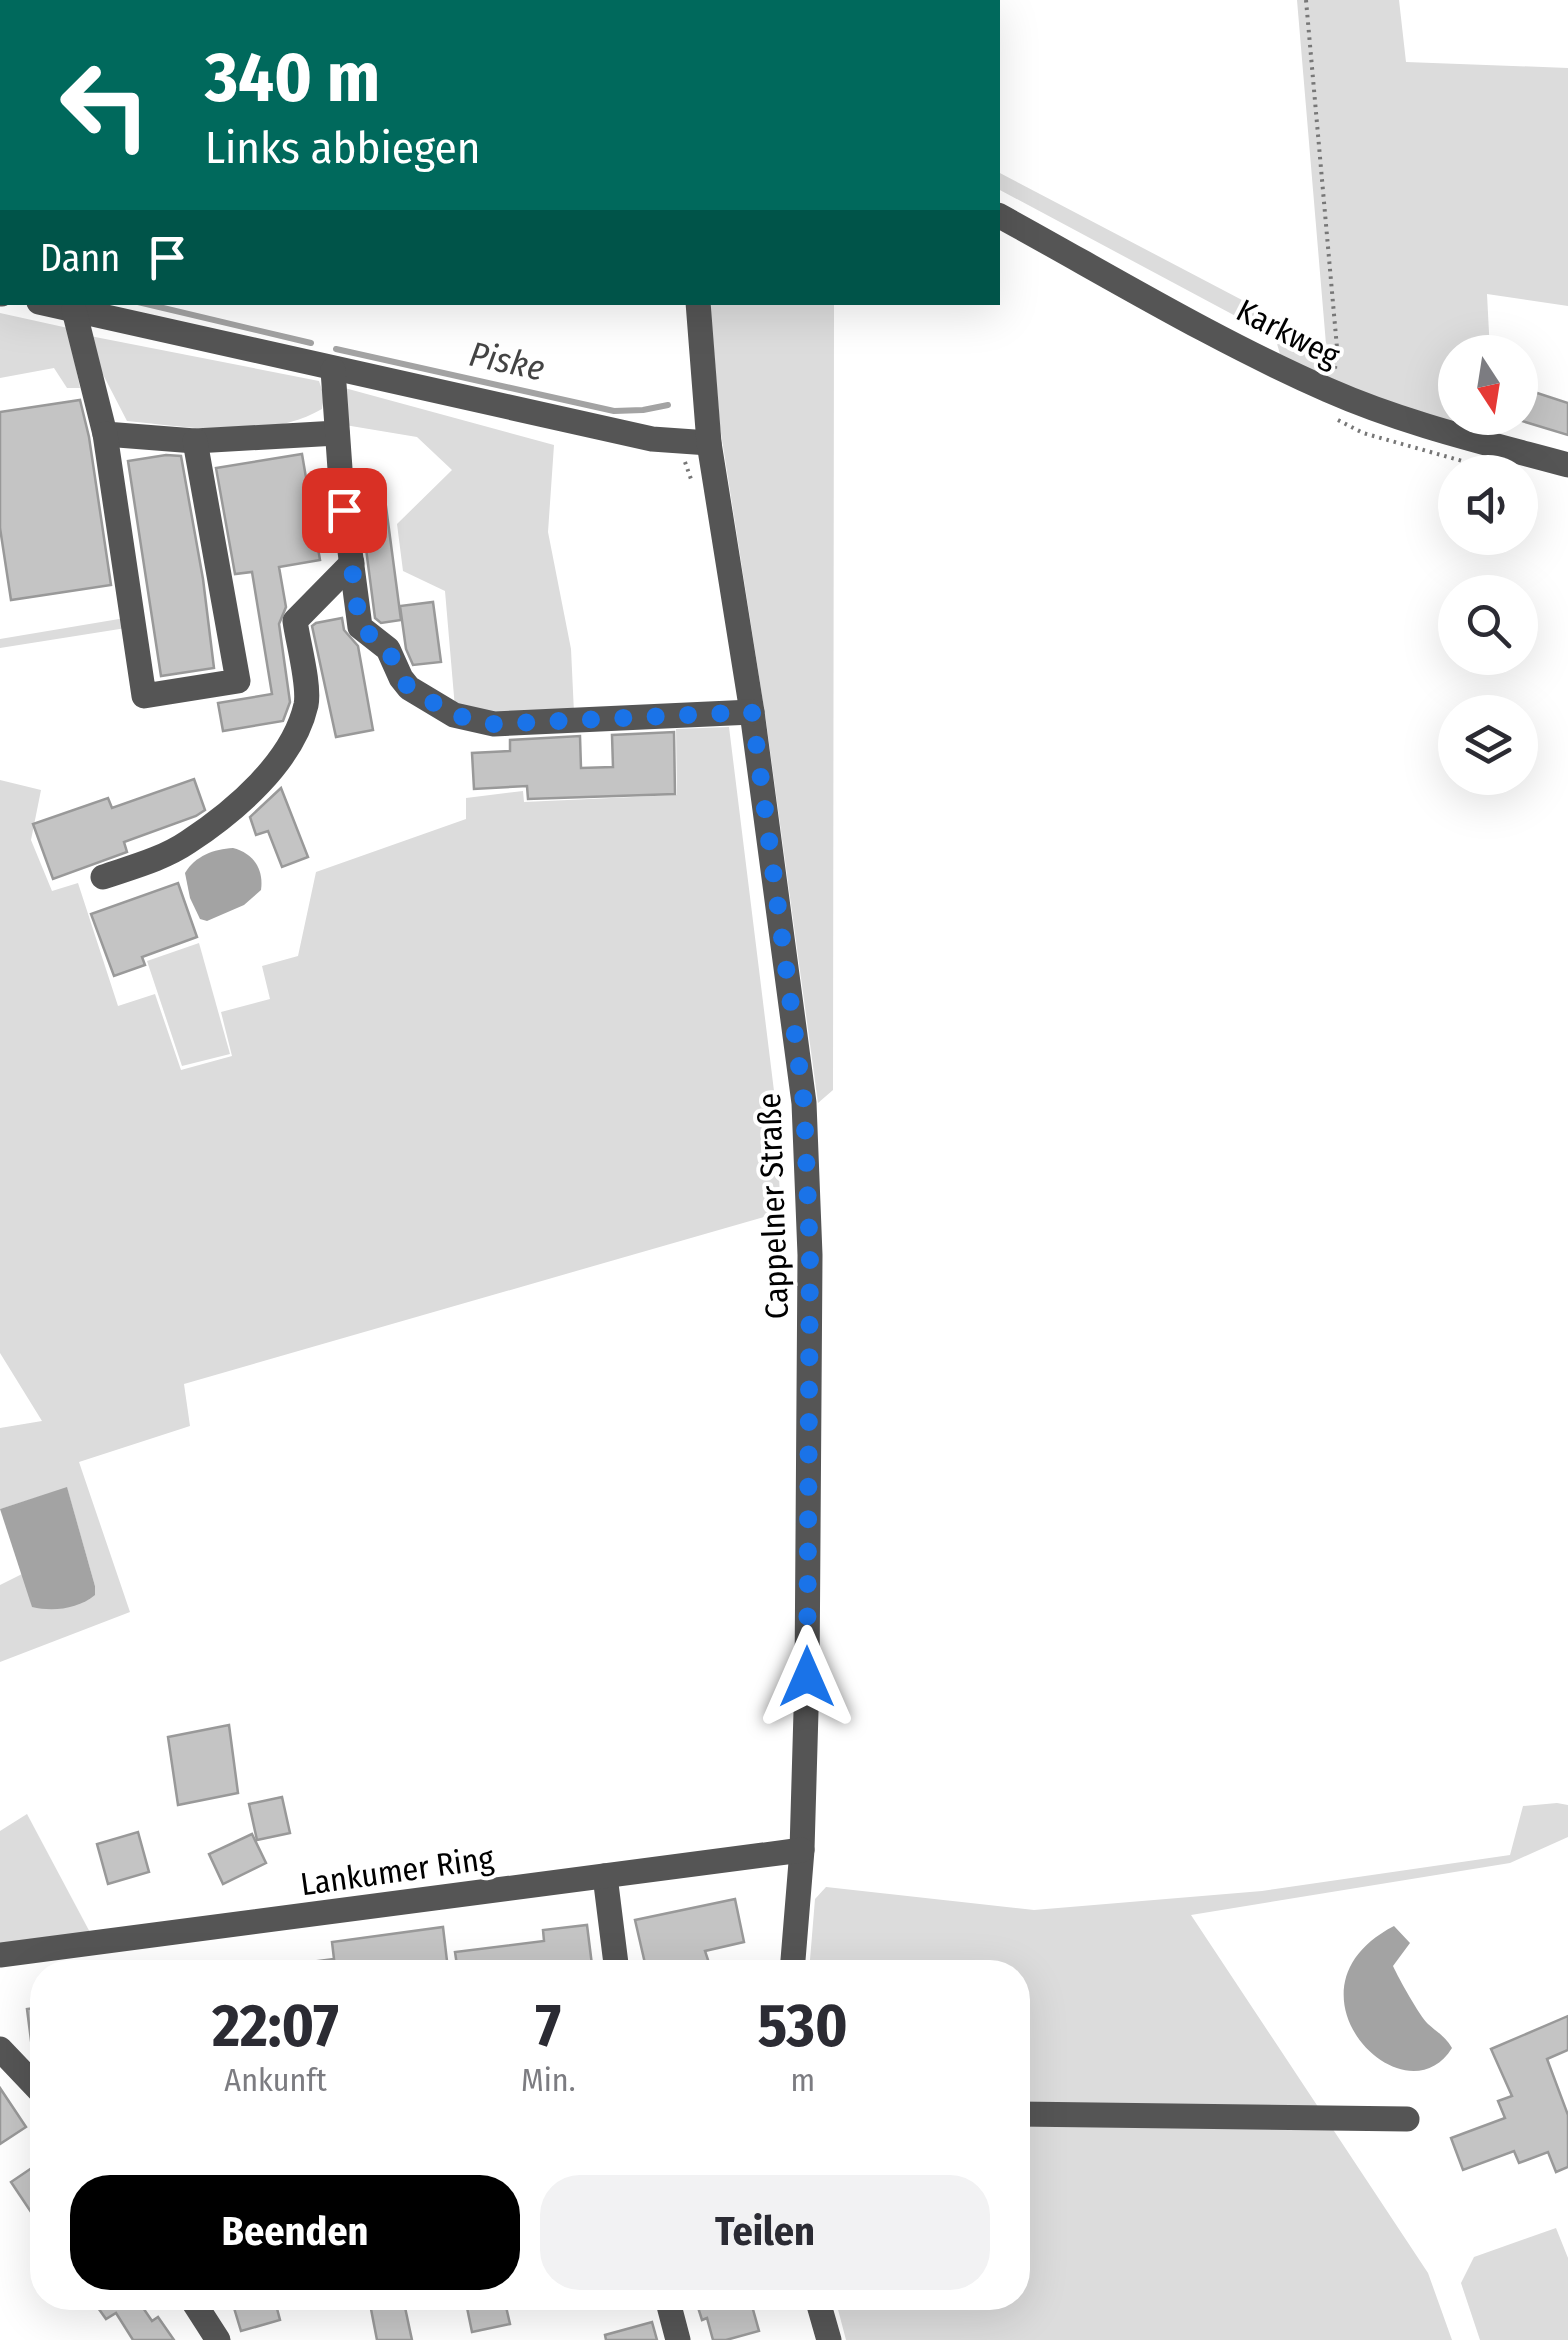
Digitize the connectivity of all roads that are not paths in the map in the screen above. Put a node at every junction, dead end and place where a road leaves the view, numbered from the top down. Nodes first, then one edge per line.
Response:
1 (1000, 216) edge
2 (52, 305) edge
3 (698, 305) edge
4 (74, 310) junction
5 (333, 370) junction
6 (337, 433) junction
7 (106, 434) junction
8 (195, 442) junction
9 (710, 443) junction
10 (1568, 465) edge
11 (352, 563) junction
12 (752, 712) junction
13 (103, 877) dead end
14 (802, 1850) junction
15 (605, 1876) junction
16 (0, 1956) edge
17 (616, 1960) edge
18 (793, 1960) edge
19 (0, 2049) edge
20 (30, 2081) edge
21 (1030, 2114) edge
22 (1407, 2120) dead end
23 (199, 2310) edge
24 (671, 2310) edge
25 (820, 2310) edge
26 (218, 2340) edge
27 (678, 2340) edge
28 (829, 2340) edge

1 - 10 street, Karkweg
2 - 4 street
3 - 9 street, Cappelner Straße
4 - 5 street
4 - 7 street
5 - 6 street
5 - 9 street
6 - 8 street
6 - 11 street
7 - 8 street
7 - 8 street
9 - 12 street, Cappelner Straße
11 - 12 street
11 - 13 street
12 - 14 street, Cappelner Straße
14 - 15 street, Lankumer Ring
14 - 18 street, Cappelner Straße
15 - 16 street, Lankumer Ring
15 - 17 street
19 - 20 street
21 - 22 street
23 - 26 street
24 - 27 street
25 - 28 street

